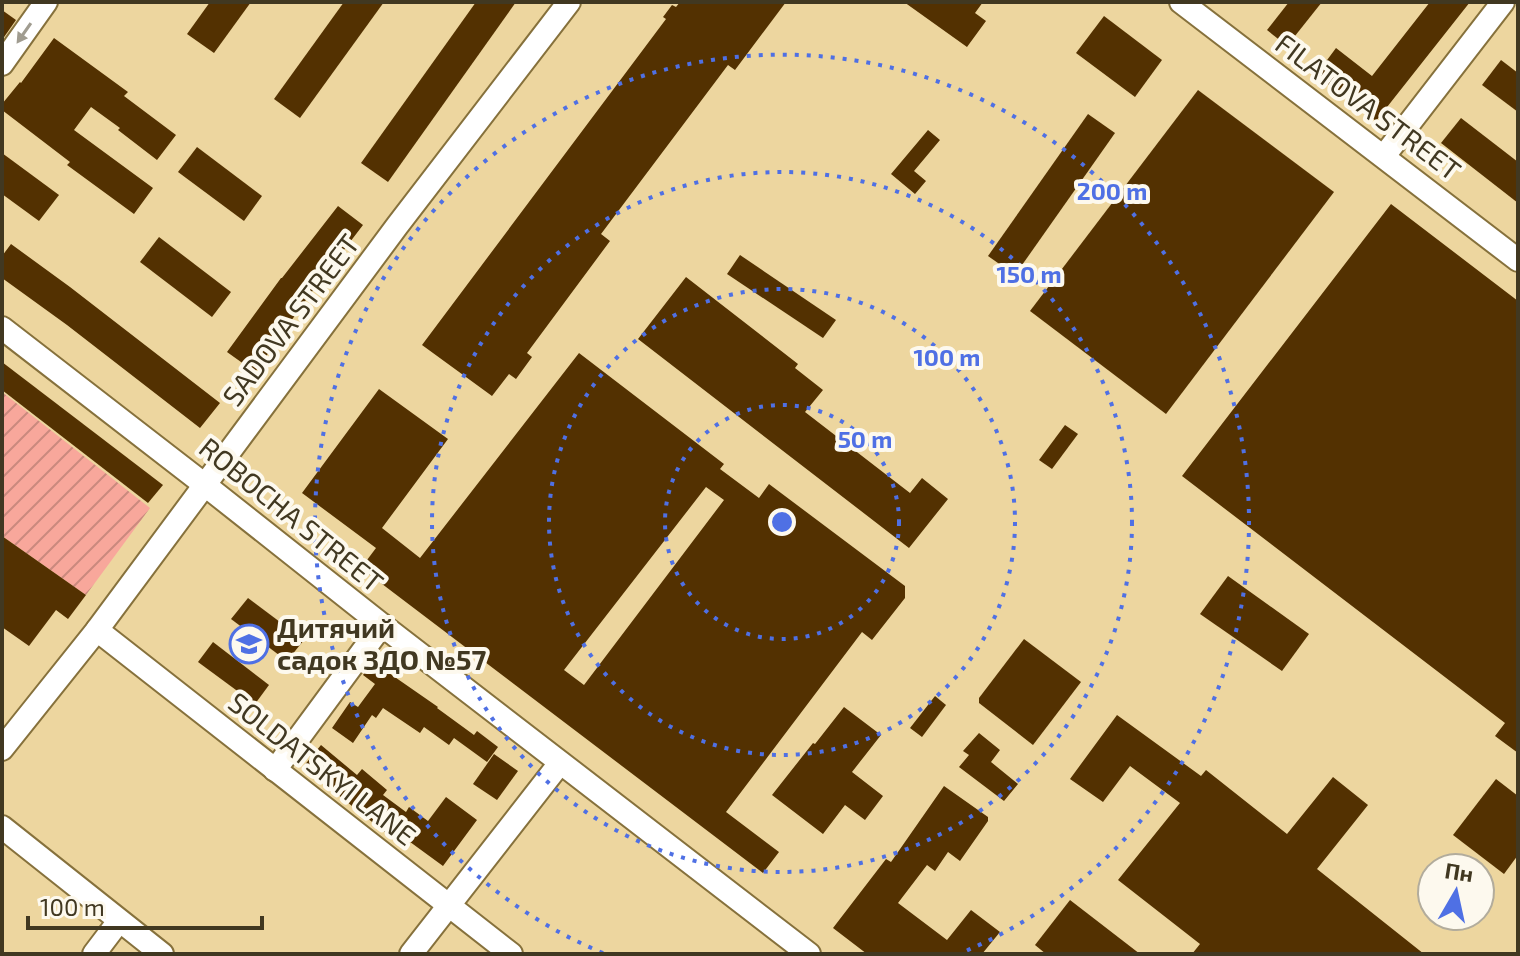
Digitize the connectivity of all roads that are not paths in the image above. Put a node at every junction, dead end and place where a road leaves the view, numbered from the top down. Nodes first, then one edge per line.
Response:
1 (46, 2) edge
2 (569, 2) edge
3 (1181, 2) edge
4 (1503, 2) edge
5 (2, 64) edge
6 (1384, 156) junction
7 (1518, 260) edge
8 (2, 328) edge
9 (205, 485) junction
10 (382, 625) junction
11 (97, 630) junction
12 (2, 749) edge
13 (560, 763) junction
14 (275, 770) junction
15 (2, 827) edge
16 (449, 905) junction
17 (119, 921) junction
18 (94, 954) edge
19 (162, 954) edge
20 (411, 954) edge
21 (511, 954) edge
22 (809, 954) edge

1 -> 5 street
2 - 9 street, SADOVA STREET
3 - 6 street, FILATOVA STREET
4 - 6 street
6 - 7 street, FILATOVA STREET
8 - 9 street, ROBOCHA STREET
9 - 10 street, ROBOCHA STREET
9 - 11 street, SADOVA STREET
10 - 13 street, ROBOCHA STREET
10 - 14 street
11 - 12 street, SADOVA STREET
11 - 14 street, SOLDATSKYI LANE
13 - 16 street
13 - 22 street, ROBOCHA STREET
14 - 16 street, SOLDATSKYI LANE
15 - 17 street
16 - 20 street
16 - 21 street, SOLDATSKYI LANE
17 - 18 street
17 - 19 street

